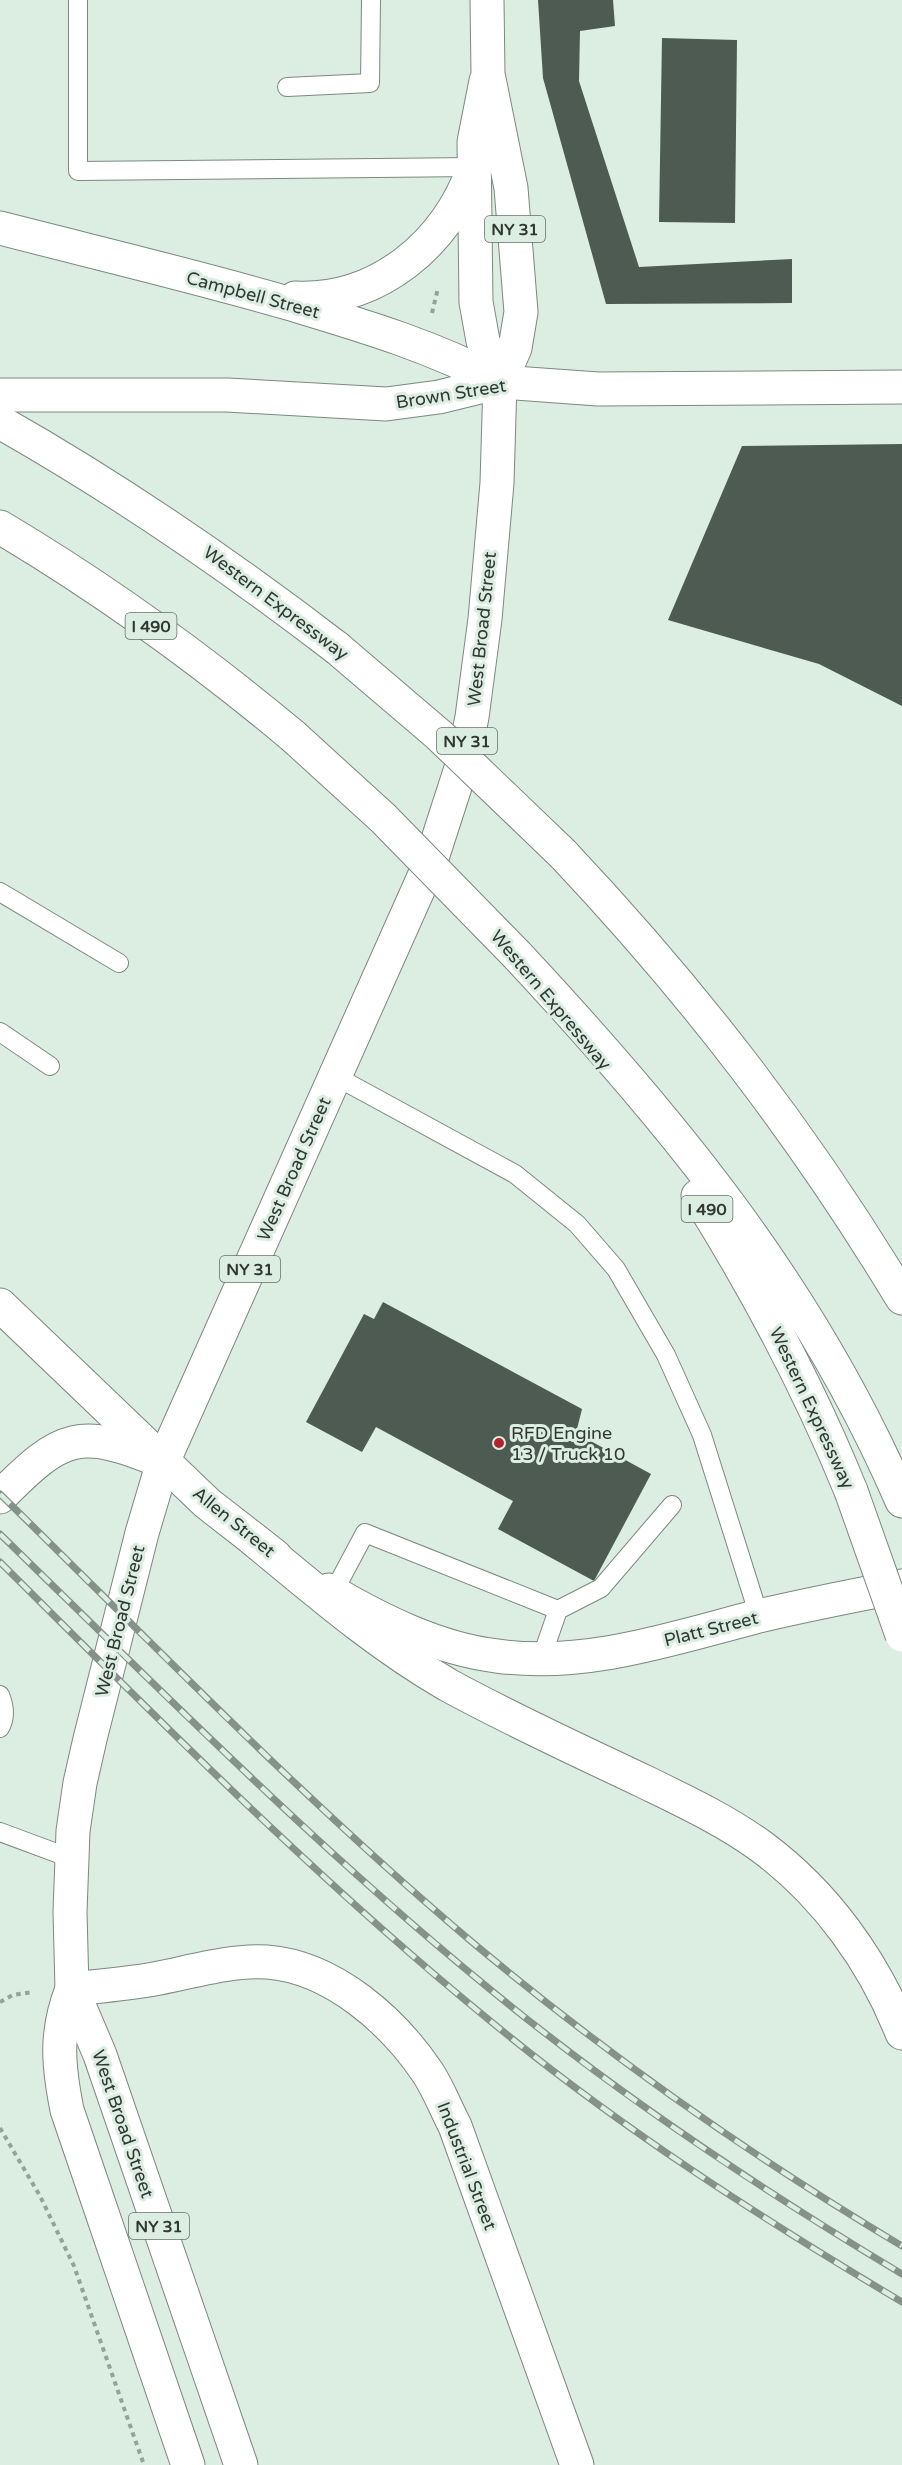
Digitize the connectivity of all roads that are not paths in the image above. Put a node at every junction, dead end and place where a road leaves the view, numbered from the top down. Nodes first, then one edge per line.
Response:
1 (78, 0) edge
2 (370, 0) edge
3 (487, 0) edge
4 (488, 74) junction
5 (287, 87) dead end
6 (474, 167) junction
7 (0, 228) edge
8 (256, 294) junction
9 (500, 382) junction
10 (902, 387) edge
11 (0, 395) edge
12 (0, 422) edge
13 (0, 528) edge
14 (0, 892) edge
15 (517, 955) junction
16 (119, 963) dead end
17 (0, 1032) edge
18 (50, 1066) dead end
19 (335, 1076) junction
20 (902, 1298) edge
21 (0, 1305) edge
22 (163, 1462) junction
23 (897, 1490) edge
24 (0, 1497) edge
25 (672, 1504) dead end
26 (253, 1539) junction
27 (902, 1586) edge
28 (333, 1593) junction
29 (558, 1610) junction
30 (759, 1616) junction
31 (902, 1635) edge
32 (530, 1659) junction
33 (0, 1695) edge
34 (0, 1728) edge
35 (0, 1832) edge
36 (70, 1858) junction
37 (72, 1989) junction
38 (902, 2032) edge
39 (188, 2465) edge
40 (241, 2465) edge
41 (577, 2465) edge

1 - 6 lane
2 - 5 lane
3 - 4 main road, West Broad Street / NY 31
4 - 6 main road, West Broad Street / NY 31
4 - 9 main road, West Broad Street / NY 31
6 - 8 main road
6 - 9 main road, West Broad Street / NY 31
7 - 8 main road, Campbell Street
8 - 9 main road, Campbell Street
9 - 10 main road, Brown Street
9 - 11 main road, Brown Street
9 - 19 main road, West Broad Street / NY 31
12 - 20 main road, Western Expressway, bridge
13 - 15 main road, Western Expressway / I 490, bridge
14 - 16 lane
15 - 23 main road
15 - 31 main road, Western Expressway / I 490, bridge
17 - 18 lane
19 - 22 main road, West Broad Street / NY 31
19 - 30 lane
21 - 22 main road, Allen Street
22 - 24 main road
22 - 26 main road, Allen Street
22 - 36 main road, West Broad Street / NY 31
25 - 29 lane
26 - 28 main road, Allen Street
26 - 38 main road
27 - 30 main road, Platt Street
28 - 29 lane
28 - 32 main road, Allen Street
29 - 32 lane
30 - 32 main road, Platt Street
33 - 34 lane
35 - 36 lane
36 - 37 main road, West Broad Street / NY 31
37 - 39 main road, West Broad Street / NY 31
37 - 40 main road, West Broad Street / NY 31
37 - 41 main road, Industrial Street

